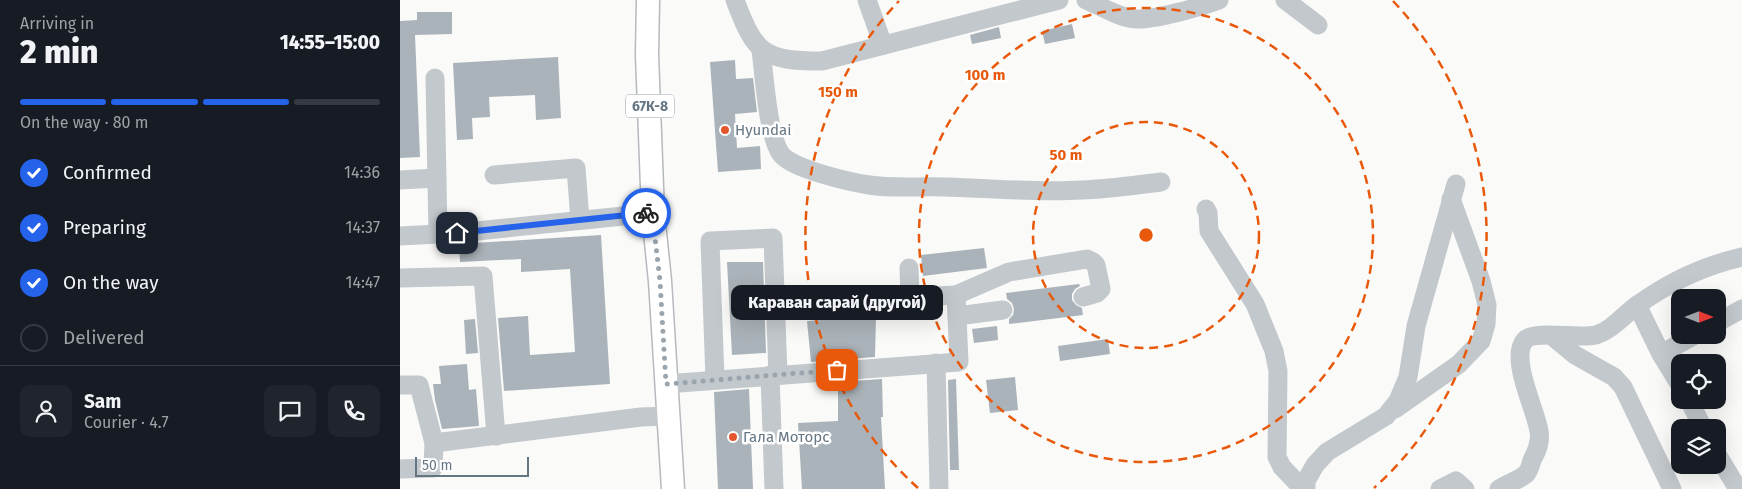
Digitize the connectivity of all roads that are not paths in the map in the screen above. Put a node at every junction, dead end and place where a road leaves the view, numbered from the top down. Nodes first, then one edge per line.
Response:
1 (648, 0) edge
2 (735, 0) edge
3 (867, 0) edge
4 (1060, 0) edge
5 (1219, 0) edge
6 (1285, 0) edge
7 (1090, 1) edge
8 (1318, 25) dead end
9 (883, 45) junction
10 (761, 50) junction
11 (435, 78) dead end
12 (494, 175) dead end
13 (437, 178) junction
14 (400, 180) edge
15 (1161, 182) dead end
16 (1206, 208) dead end
17 (652, 212) junction
18 (580, 220) junction
19 (438, 234) junction
20 (400, 236) edge
21 (1742, 257) edge
22 (909, 268) dead end
23 (400, 278) edge
24 (956, 295) junction
25 (1083, 297) dead end
26 (910, 298) junction
27 (862, 300) dead end
28 (1637, 305) junction
29 (1742, 309) edge
30 (1003, 310) dead end
31 (957, 316) junction
32 (1726, 318) edge
33 (1552, 336) junction
34 (1679, 344) edge
35 (1661, 354) junction
36 (936, 363) junction
37 (1671, 370) edge
38 (774, 375) junction
39 (715, 379) junction
40 (666, 384) junction
41 (400, 385) edge
42 (668, 416) junction
43 (1386, 416) junction
44 (496, 436) junction
45 (434, 443) junction
46 (400, 469) edge
47 (1726, 469) edge
48 (673, 489) edge
49 (774, 489) edge
50 (939, 489) edge
51 (1304, 489) edge
52 (1440, 489) edge
53 (1465, 489) edge
54 (1499, 489) edge
55 (1672, 489) edge
56 (1738, 489) edge

1 - 17 main road, 67К-8
2 - 10 lane
3 - 9 lane
4 - 9 lane
5 - 7 lane
6 - 8 lane
9 - 10 lane
10 - 15 lane
11 - 13 lane
12 - 18 lane
13 - 14 lane
13 - 19 lane
16 - 51 lane
17 - 18 lane
17 - 40 main road, 67К-8
18 - 19 lane
19 - 20 lane
21 - 28 lane
22 - 26 lane
23 - 44 lane
24 - 25 lane
24 - 26 lane
24 - 31 lane
26 - 27 lane
28 - 33 lane
28 - 35 lane
29 - 32 lane
30 - 31 lane
31 - 36 lane
33 - 54 lane
33 - 55 lane
34 - 35 lane
35 - 37 lane
36 - 38 lane
36 - 50 lane
38 - 39 lane
38 - 39 lane
38 - 49 lane
39 - 40 lane
40 - 42 main road, 67К-8
41 - 45 lane
42 - 44 lane
42 - 48 main road, 67К-8
43 - 43 lane
43 - 51 lane
44 - 45 lane
45 - 46 lane
47 - 56 lane
52 - 53 lane

